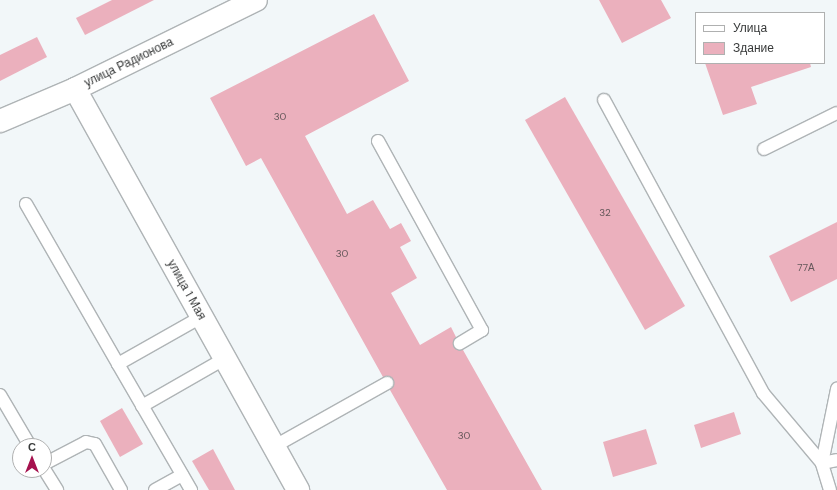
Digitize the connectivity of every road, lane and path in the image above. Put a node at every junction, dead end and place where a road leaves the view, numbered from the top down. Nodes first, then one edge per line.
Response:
1 (256, 0) edge
2 (75, 89) junction
3 (604, 100) dead end
4 (837, 113) edge
5 (0, 121) edge
6 (378, 141) dead end
7 (764, 149) dead end
8 (26, 204) dead end
9 (201, 317) junction
10 (460, 343) dead end
11 (224, 359) junction
12 (118, 364) junction
13 (387, 383) dead end
14 (837, 389) edge
15 (0, 395) edge
16 (142, 406) junction
17 (25, 438) edge
18 (273, 447) junction
19 (52, 460) edge
20 (837, 460) edge
21 (822, 463) junction
22 (182, 475) junction
23 (50, 478) edge
24 (57, 490) edge
25 (121, 490) edge
26 (155, 490) edge
27 (191, 490) edge
28 (298, 490) edge
29 (830, 490) edge

1 - 2 street, улица Радионова
2 - 5 street, улица Радионова
2 - 9 street, улица 1 Мая
3 - 21 lane
4 - 7 lane
6 - 10 lane
8 - 12 lane
9 - 11 street, улица 1 Мая
9 - 12 lane
11 - 16 lane
11 - 18 street, улица 1 Мая
12 - 16 lane
13 - 18 lane
14 - 21 lane
15 - 17 lane
16 - 22 lane
18 - 28 street, улица 1 Мая
19 - 25 lane
20 - 21 lane
21 - 29 lane
22 - 26 lane
22 - 27 lane
23 - 24 lane

